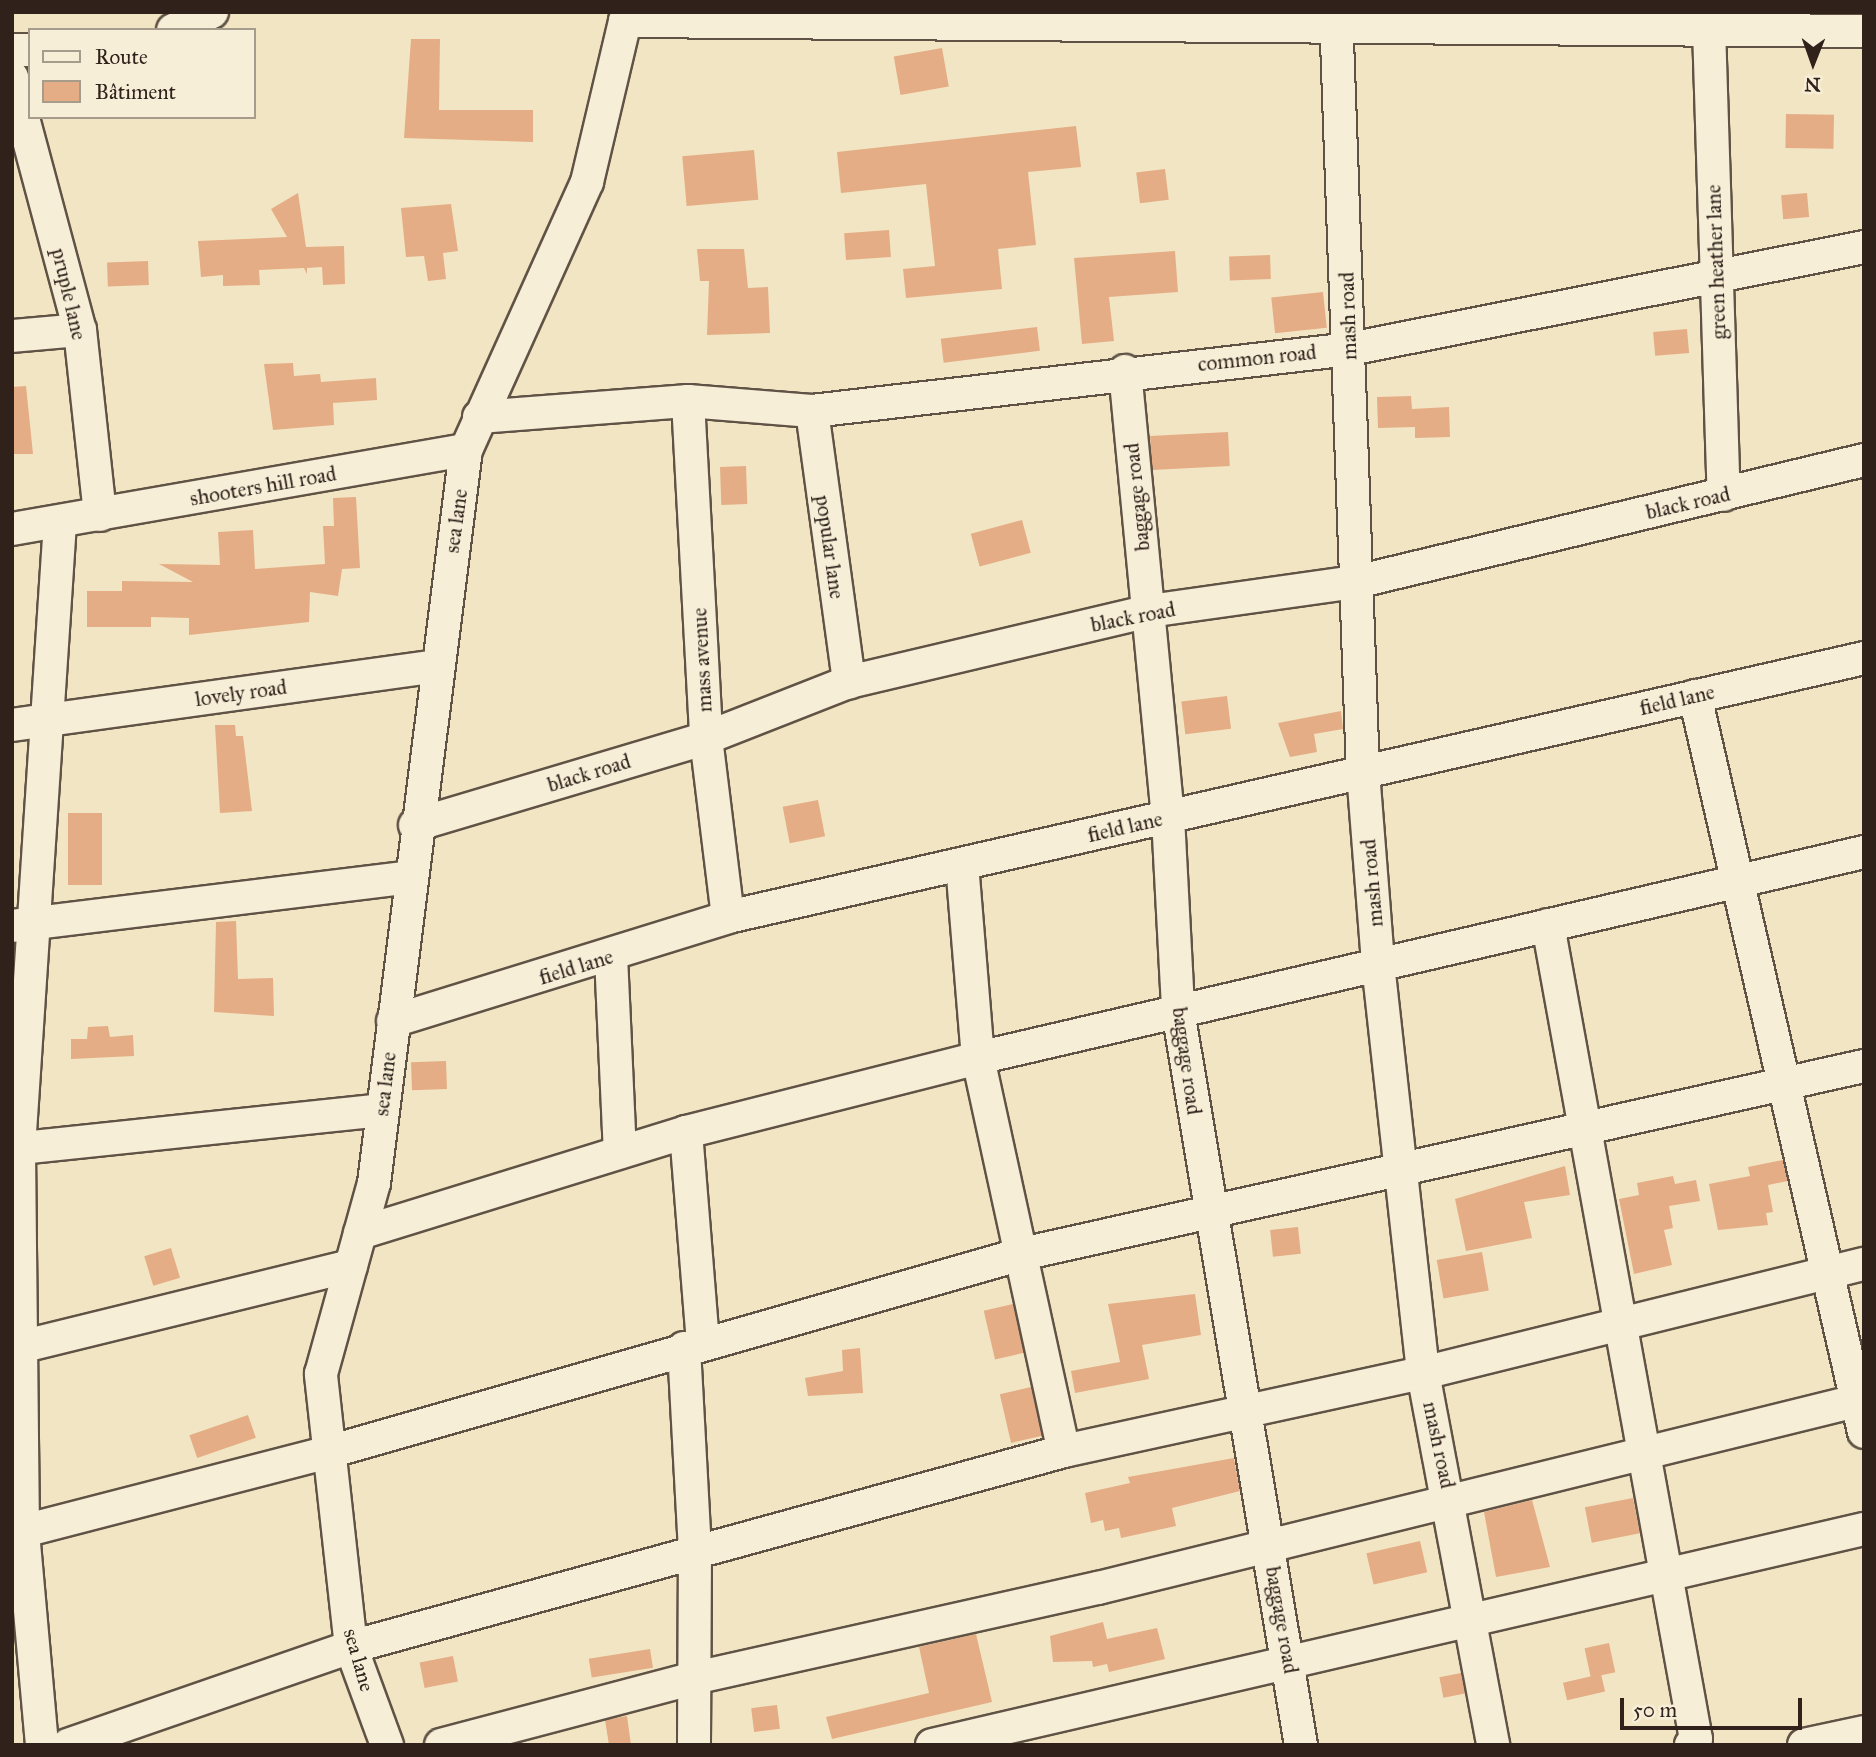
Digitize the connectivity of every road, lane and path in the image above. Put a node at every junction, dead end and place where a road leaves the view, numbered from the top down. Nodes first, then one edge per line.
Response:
1 (212, 12) edge
2 (621, 15) edge
3 (1337, 18) edge
4 (177, 28) edge
5 (1709, 28) junction
6 (1864, 31) edge
7 (12, 77) edge
8 (1864, 247) edge
9 (1715, 280) junction
10 (80, 330) junction
11 (12, 336) edge
12 (1350, 349) junction
13 (1125, 371) junction
14 (688, 401) junction
15 (811, 411) junction
16 (479, 417) junction
17 (466, 450) junction
18 (1864, 460) edge
19 (1724, 495) junction
20 (100, 515) junction
21 (60, 522) junction
22 (12, 529) edge
23 (1356, 582) junction
24 (1149, 611) junction
25 (1864, 658) edge
26 (437, 666) junction
27 (849, 682) junction
28 (1695, 696) junction
29 (45, 721) junction
30 (12, 726) edge
31 (706, 738) junction
32 (1363, 772) junction
33 (1168, 817) junction
34 (415, 825) junction
35 (1864, 852) edge
36 (962, 864) junction
37 (409, 877) junction
38 (1741, 880) junction
39 (729, 917) junction
40 (22, 925) edge
41 (1548, 925) junction
42 (611, 956) junction
43 (1378, 964) junction
44 (1178, 1011) junction
45 (393, 1021) junction
46 (978, 1058) junction
47 (1864, 1066) edge
48 (1783, 1085) junction
49 (382, 1110) junction
50 (1585, 1131) junction
51 (686, 1132) junction
52 (16, 1149) edge
53 (620, 1152) junction
54 (1402, 1174) junction
55 (1209, 1216) junction
56 (360, 1233) junction
57 (1022, 1254) junction
58 (1864, 1264) edge
59 (351, 1266) junction
60 (1824, 1274) junction
61 (1621, 1321) junction
62 (693, 1345) junction
63 (16, 1348) edge
64 (1423, 1373) junction
65 (1860, 1400) edge
66 (1247, 1410) junction
67 (1864, 1432) edge
68 (1645, 1450) junction
69 (1064, 1451) junction
70 (329, 1452) junction
71 (1450, 1499) junction
72 (1864, 1528) edge
73 (17, 1534) edge
74 (1269, 1544) junction
75 (695, 1551) junction
76 (1666, 1577) junction
77 (1472, 1624) junction
78 (351, 1647) junction
79 (1289, 1662) junction
80 (690, 1679) junction
81 (1864, 1732) edge
82 (31, 1734) edge
83 (68, 1745) edge
84 (387, 1745) edge
85 (441, 1745) edge
86 (694, 1745) edge
87 (932, 1745) edge
88 (1301, 1745) edge
89 (1493, 1745) edge
90 (1691, 1745) edge
91 (1804, 1745) edge

1 - 4 street
2 - 3 street, sea lane
2 - 16 street, sea lane
3 - 5 street, sea lane
3 - 12 street, mash road
5 - 6 street, sea lane
5 - 9 street, green heather lane
7 - 10 street, pruple lane
8 - 9 street, common road
9 - 12 street, common road
9 - 19 street, green heather lane
10 - 11 street
10 - 20 street, pruple lane
12 - 13 street, common road
12 - 23 street, mash road
13 - 15 street, common road
13 - 24 street, baggage road
14 - 15 street, common road
14 - 16 street, common road
14 - 31 street, mass avenue
15 - 27 street, popular lane
16 - 17 street, sea lane
17 - 20 street, shooters hill road
17 - 26 street, sea lane
18 - 19 street, black road
19 - 23 street, black road
20 - 21 street, shooters hill road
21 - 22 street, shooters hill road
21 - 29 street
23 - 24 street, black road
23 - 32 street, mash road
24 - 27 street, black road
24 - 33 street, baggage road
25 - 28 street, field lane
26 - 29 street, lovely road
26 - 34 street, sea lane
27 - 31 street, black road
28 - 32 street, field lane
28 - 38 street
29 - 30 street, lovely road
29 - 40 street
31 - 34 street, black road
31 - 39 street, mass avenue
32 - 33 street, field lane
32 - 43 street, mash road
33 - 36 street, field lane
33 - 44 street, baggage road
34 - 37 street, sea lane
35 - 38 street
36 - 39 street, field lane
36 - 46 street
37 - 40 street
37 - 45 street, sea lane
38 - 41 street
38 - 48 street
39 - 42 street, field lane
40 - 52 street
41 - 43 street
41 - 50 street
42 - 45 street, field lane
42 - 53 street
43 - 44 street
43 - 54 street, mash road
44 - 46 street
44 - 55 street, baggage road
45 - 49 street, sea lane
46 - 51 street
46 - 57 street
47 - 48 street
48 - 50 street
48 - 60 street
49 - 52 street
49 - 56 street, sea lane
50 - 54 street
50 - 61 street
51 - 53 street
51 - 62 street
52 - 63 street
53 - 56 street
54 - 55 street
54 - 64 street, mash road
55 - 57 street
55 - 66 street, baggage road
56 - 59 street, sea lane
57 - 62 street
57 - 69 street
58 - 60 street
59 - 63 street
59 - 70 street, sea lane
60 - 61 street
60 - 65 street
61 - 64 street
61 - 68 street
62 - 70 street
62 - 75 street
63 - 73 street
64 - 66 street
64 - 71 street, mash road
65 - 67 street
65 - 68 street
66 - 69 street
66 - 74 street, baggage road
68 - 71 street
68 - 76 street
69 - 75 street
70 - 73 street
70 - 78 street, sea lane
71 - 74 street
71 - 77 street, mash road
72 - 76 street
73 - 82 street
74 - 79 street, baggage road
74 - 80 street
75 - 78 street
75 - 80 street
76 - 77 street
76 - 90 street
77 - 79 street
77 - 89 street, mash road
78 - 83 street
78 - 84 street, sea lane
79 - 87 street
79 - 88 street, baggage road
80 - 85 street
80 - 86 street
81 - 91 street

